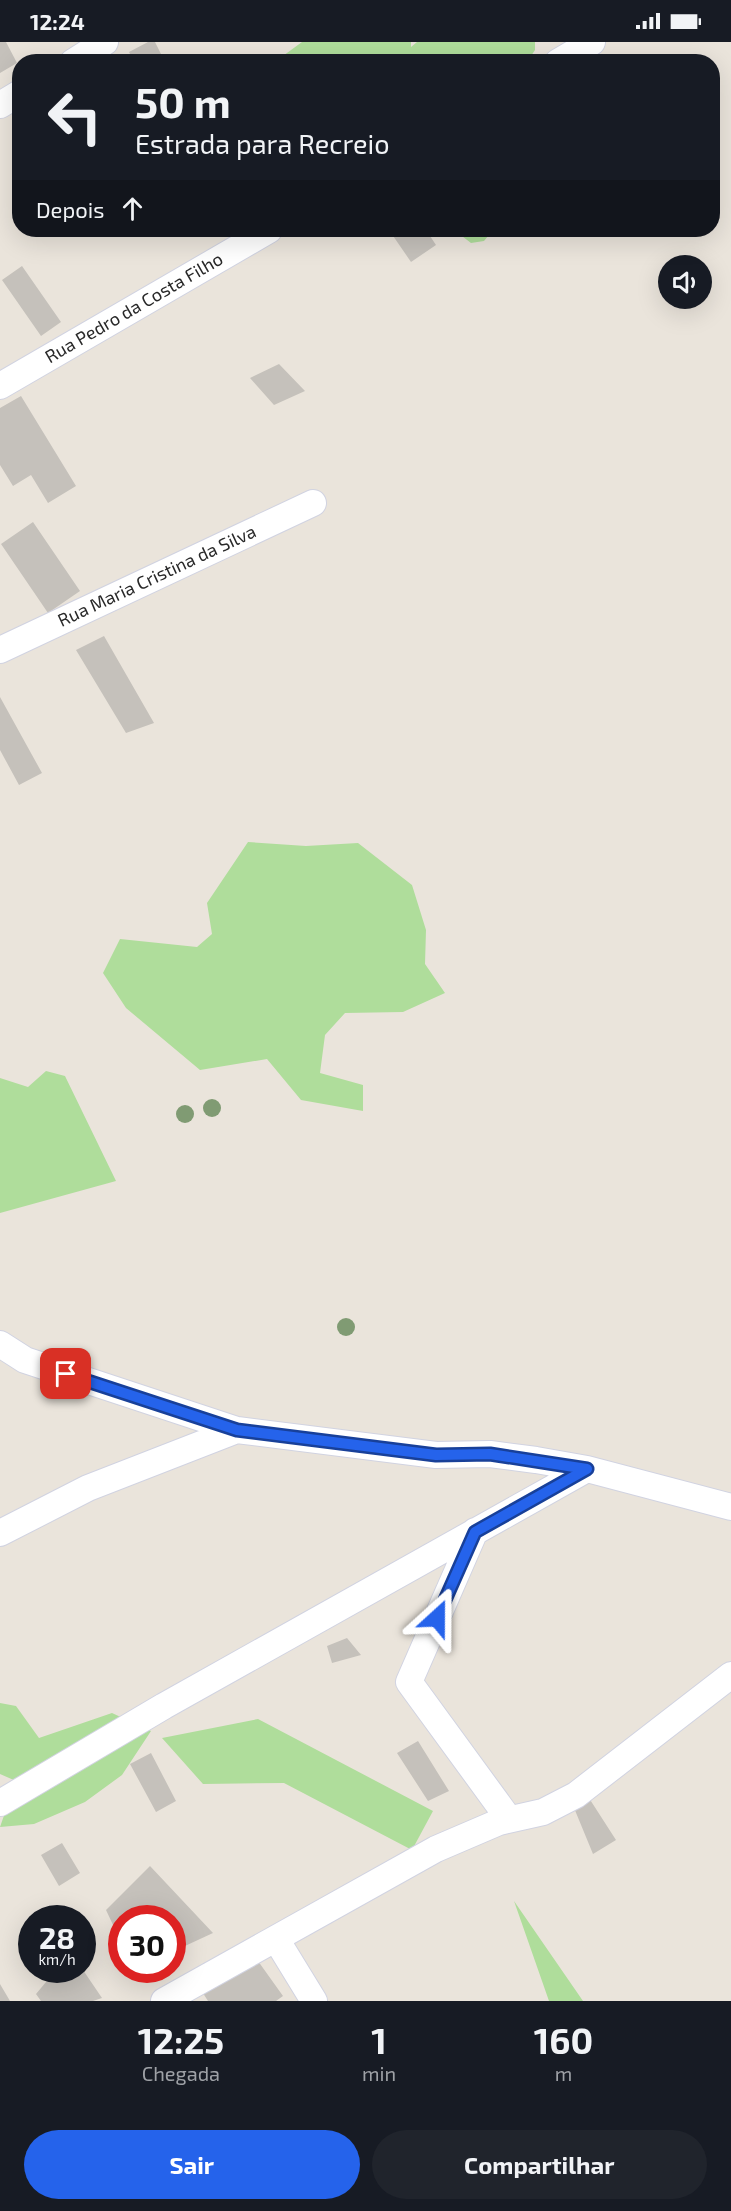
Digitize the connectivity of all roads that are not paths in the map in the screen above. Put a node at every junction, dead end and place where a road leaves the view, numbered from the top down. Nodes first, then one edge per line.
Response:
1 (105, 42) edge
2 (592, 42) edge
3 (86, 54) edge
4 (572, 54) edge
5 (257, 237) edge
6 (0, 386) edge
7 (314, 502) dead end
8 (0, 650) edge
9 (0, 1344) edge
10 (237, 1430) junction
11 (587, 1469) junction
12 (731, 1507) edge
13 (475, 1532) junction
14 (0, 1533) edge
15 (731, 1675) edge
16 (0, 1803) edge
17 (509, 1819) junction
18 (276, 1939) junction
19 (164, 2001) edge
20 (314, 2001) edge

1 - 3 street
2 - 4 street
5 - 6 street, Rua Pedro da Costa Filho
7 - 8 street, Rua Maria Cristina da Silva
9 - 10 street
10 - 11 street
10 - 14 street
11 - 12 street
11 - 13 street
13 - 16 street
13 - 17 street
15 - 17 street
17 - 18 street
18 - 19 street
18 - 20 street

